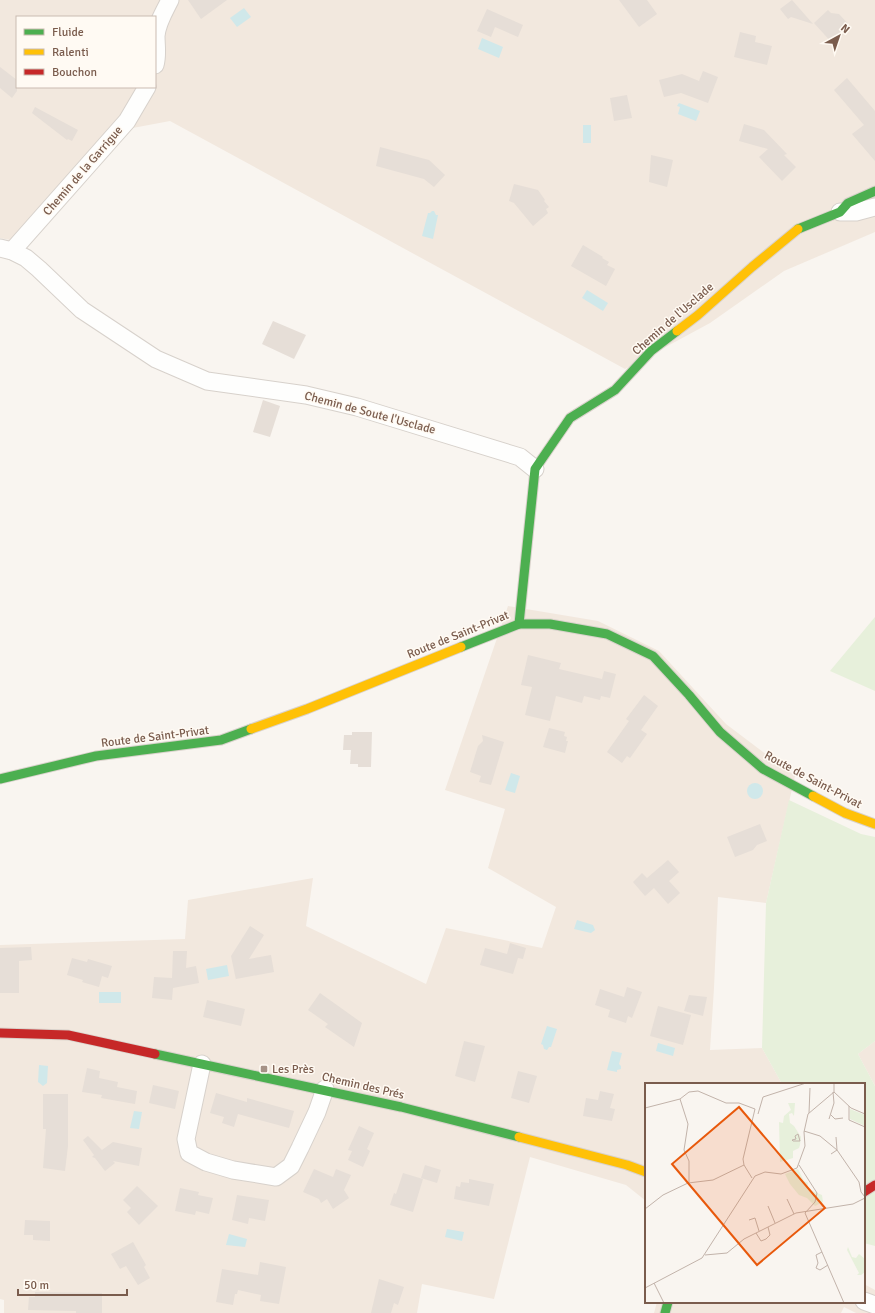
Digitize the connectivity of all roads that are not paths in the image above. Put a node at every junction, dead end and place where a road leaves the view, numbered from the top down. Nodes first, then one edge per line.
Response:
1 (170, 0) edge
2 (156, 37) edge
3 (156, 37) edge
4 (156, 56) edge
5 (146, 88) edge
6 (875, 191) edge
7 (875, 207) edge
8 (840, 212) junction
9 (6, 249) edge
10 (535, 469) junction
11 (519, 624) junction
12 (0, 779) edge
13 (875, 824) edge
14 (0, 1033) edge
15 (202, 1064) junction
16 (325, 1089) junction
17 (645, 1172) edge
18 (875, 1185) edge
19 (865, 1191) edge
20 (865, 1300) edge
21 (668, 1303) edge
22 (875, 1305) edge
23 (665, 1313) edge

1 - 3 street
2 - 4 street
5 - 9 street, Chemin de la Garrigue
6 - 8 street, Chemin de l'Usclade
7 - 8 street
8 - 10 street, Chemin de l'Usclade
9 - 10 street, Chemin de Soute l'Usclade
10 - 11 street, Chemin de l'Usclade
11 - 12 street, Route de Saint-Privat
11 - 13 street, Route de Saint-Privat
14 - 15 street, Chemin des Prés
15 - 16 street, Chemin des Prés
15 - 16 street
16 - 17 street, Chemin des Prés
18 - 19 street
20 - 22 street
21 - 23 street

